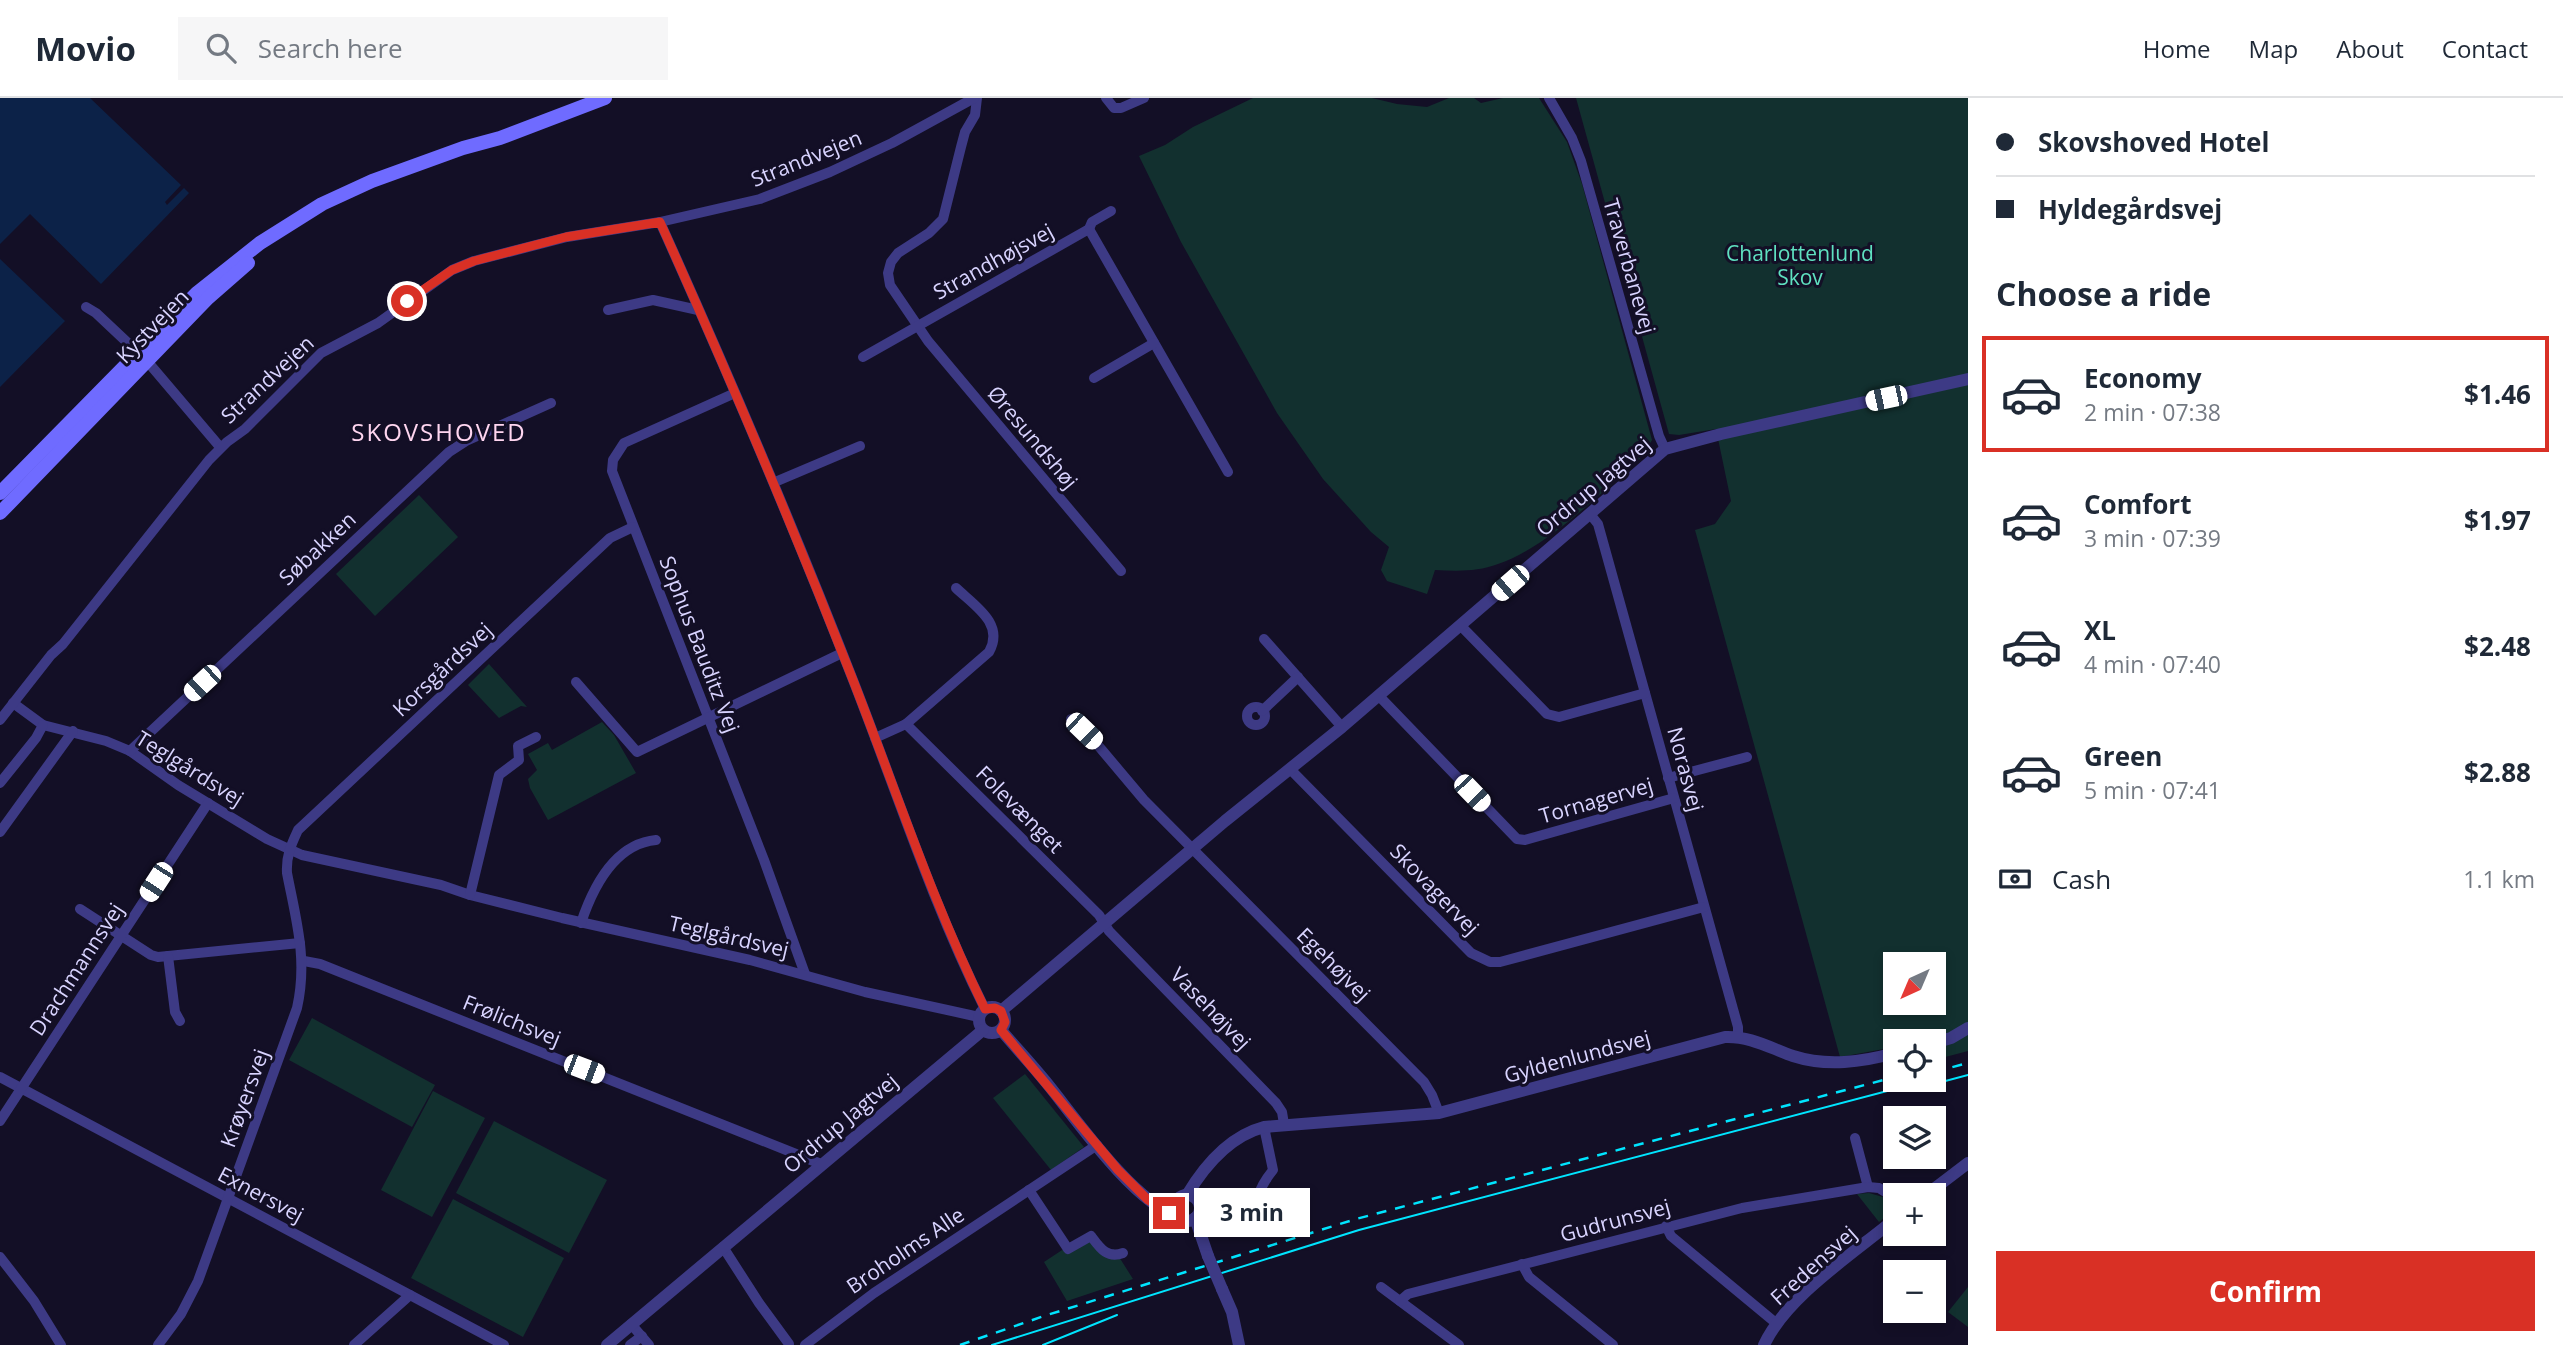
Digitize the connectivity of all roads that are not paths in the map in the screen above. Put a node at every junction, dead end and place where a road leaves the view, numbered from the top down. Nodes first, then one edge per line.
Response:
1 (578, 98) edge
2 (605, 98) edge
3 (976, 98) edge
4 (1106, 98) edge
5 (1144, 98) edge
6 (1549, 98) edge
7 (463, 148) junction
8 (1111, 211) dead end
9 (660, 222) junction
10 (1089, 229) junction
11 (86, 307) dead end
12 (608, 310) dead end
13 (698, 310) junction
14 (916, 326) junction
15 (1154, 343) junction
16 (142, 357) junction
17 (863, 357) dead end
18 (1094, 378) dead end
19 (1968, 379) edge
20 (734, 393) junction
21 (551, 403) dead end
22 (860, 446) dead end
23 (220, 447) junction
24 (1665, 449) junction
25 (1228, 472) dead end
26 (775, 482) junction
27 (0, 493) edge
28 (0, 513) edge
29 (1590, 514) junction
30 (634, 527) junction
31 (1121, 570) dead end
32 (956, 588) dead end
33 (1461, 626) junction
34 (1264, 639) dead end
35 (842, 653) junction
36 (1298, 677) junction
37 (576, 682) dead end
38 (1645, 693) junction
39 (1378, 696) junction
40 (13, 703) junction
41 (1262, 710) dead end
42 (709, 718) junction
43 (1071, 719) dead end
44 (0, 720) edge
45 (906, 724) junction
46 (43, 725) junction
47 (1342, 727) junction
48 (73, 731) junction
49 (536, 737) dead end
50 (875, 738) junction
51 (130, 751) junction
52 (1747, 757) dead end
53 (1290, 769) junction
54 (1668, 778) junction
55 (0, 783) edge
56 (1674, 798) junction
57 (208, 803) junction
58 (0, 832) edge
59 (656, 840) dead end
60 (1193, 848) junction
61 (288, 850) junction
62 (470, 895) junction
63 (1704, 907) junction
64 (80, 909) dead end
65 (581, 923) junction
66 (1104, 923) junction
67 (121, 936) junction
68 (300, 943) junction
69 (169, 956) junction
70 (304, 961) junction
71 (805, 974) junction
72 (1001, 1011) junction
73 (982, 1019) junction
74 (180, 1021) dead end
75 (1968, 1028) edge
76 (1001, 1030) junction
77 (1738, 1037) junction
78 (1946, 1039) edge
79 (1883, 1056) edge
80 (0, 1077) edge
81 (21, 1088) junction
82 (1439, 1113) junction
83 (0, 1121) edge
84 (1284, 1124) junction
85 (1264, 1127) junction
86 (1855, 1138) dead end
87 (1097, 1145) junction
88 (1968, 1163) edge
89 (821, 1164) junction
90 (1942, 1183) edge
91 (1868, 1187) junction
92 (1030, 1190) junction
93 (1883, 1190) edge
94 (1192, 1196) junction
95 (229, 1198) junction
96 (1183, 1214) junction
97 (1262, 1223) dead end
98 (1666, 1226) junction
99 (1883, 1229) edge
100 (723, 1247) junction
101 (1123, 1253) dead end
102 (0, 1257) edge
103 (1522, 1264) junction
104 (1381, 1287) dead end
105 (411, 1295) junction
106 (1400, 1301) junction
107 (631, 1324) junction
108 (1777, 1324) junction
109 (645, 1340) edge
110 (789, 1344) edge
111 (60, 1345) edge
112 (158, 1345) edge
113 (354, 1345) edge
114 (504, 1345) edge
115 (607, 1345) edge
116 (630, 1345) edge
117 (805, 1345) edge
118 (1240, 1345) edge
119 (1459, 1345) edge
120 (1613, 1345) edge
121 (1763, 1345) edge

1 - 7 main road, Kystvejen
2 - 7 main road, Kystvejen
3 - 9 street, Strandvejen
3 - 14 street, Øresundshøj
4 - 5 street
6 - 24 street, Traverbanevej
7 - 16 main road, Kystvejen
8 - 10 street, Strandhøjsvej
9 - 13 street
9 - 23 street, Strandvejen
10 - 14 street, Strandhøjsvej
10 - 15 street
11 - 16 street
12 - 13 street
13 - 20 street
14 - 17 street
14 - 31 street, Øresundshøj
15 - 18 street
15 - 25 street
16 - 23 street
16 - 27 main road, Kystvejen
16 - 28 main road, Kystvejen
19 - 24 street, Ordrup Jagtvej
20 - 26 street
20 - 30 street, Sophus Bauditz Vej
21 - 51 street, Søbakken
22 - 26 street
23 - 40 street, Strandvejen
24 - 29 street, Ordrup Jagtvej
26 - 35 street
29 - 33 street, Ordrup Jagtvej
29 - 38 street, Norasvej
30 - 42 street, Sophus Bauditz Vej
30 - 61 street, Korsgårdsvej
32 - 45 street
33 - 38 street
33 - 39 street, Ordrup Jagtvej
34 - 36 street
35 - 42 street
35 - 50 street
36 - 41 street
36 - 47 street
37 - 42 street
38 - 54 street, Norasvej
39 - 47 street, Ordrup Jagtvej
39 - 56 street, Tornagervej
40 - 44 street, Strandvejen
40 - 46 street, Teglgårdsvej
42 - 71 street, Sophus Bauditz Vej
43 - 60 street
45 - 50 street
45 - 66 street, Folevænget
46 - 48 street, Teglgårdsvej
46 - 55 street
47 - 53 street, Ordrup Jagtvej
48 - 51 street, Teglgårdsvej
48 - 58 street
49 - 62 street
50 - 73 street
51 - 57 street, Teglgårdsvej
52 - 54 street
53 - 60 street, Ordrup Jagtvej
53 - 63 street, Skovagervej
54 - 56 street, Norasvej
56 - 63 street, Norasvej
57 - 61 street, Teglgårdsvej
57 - 67 street, Drachmannsvej
59 - 65 street
60 - 66 street, Ordrup Jagtvej
60 - 82 street, Egehøjvej
61 - 62 street, Teglgårdsvej
61 - 68 street, Krøyersvej
62 - 65 street, Teglgårdsvej
63 - 77 street, Norasvej
64 - 67 street
65 - 71 street, Teglgårdsvej
66 - 72 street, Ordrup Jagtvej
66 - 84 street, Vasehøjvej
67 - 69 street
67 - 81 street, Drachmannsvej
68 - 69 street
68 - 70 street, Krøyersvej
69 - 74 street
70 - 89 street, Frølichsvej
70 - 95 street, Krøyersvej
71 - 73 street, Teglgårdsvej
72 - 73 street
72 - 76 street
73 - 76 street
73 - 89 street, Ordrup Jagtvej
75 - 78 street
76 - 87 street
77 - 79 street, Gyldenlundsvej
77 - 82 street, Gyldenlundsvej
80 - 81 street, Exnersvej
81 - 83 street, Drachmannsvej
81 - 95 street, Exnersvej
82 - 84 street, Gyldenlundsvej
84 - 85 street, Gyldenlundsvej
85 - 94 street, Gyldenlundsvej
85 - 97 street
86 - 91 street
87 - 92 street, Broholms Alle
87 - 96 street
88 - 90 street
89 - 100 street, Ordrup Jagtvej
91 - 93 street
91 - 98 street, Gudrunsvej
92 - 101 street
92 - 117 street, Broholms Alle
94 - 96 street
94 - 96 street
95 - 105 street, Exnersvej
95 - 112 street, Krøyersvej
96 - 118 street, bridge
98 - 103 street, Gudrunsvej
98 - 108 street
99 - 108 street, Fredensvej
100 - 107 street, Ordrup Jagtvej
100 - 110 street
102 - 111 street
103 - 106 street, Gudrunsvej
103 - 120 street
104 - 106 street
105 - 113 street
105 - 114 street, Exnersvej
106 - 119 street
107 - 109 street
107 - 115 street, Ordrup Jagtvej
108 - 121 street, Fredensvej
109 - 116 street

